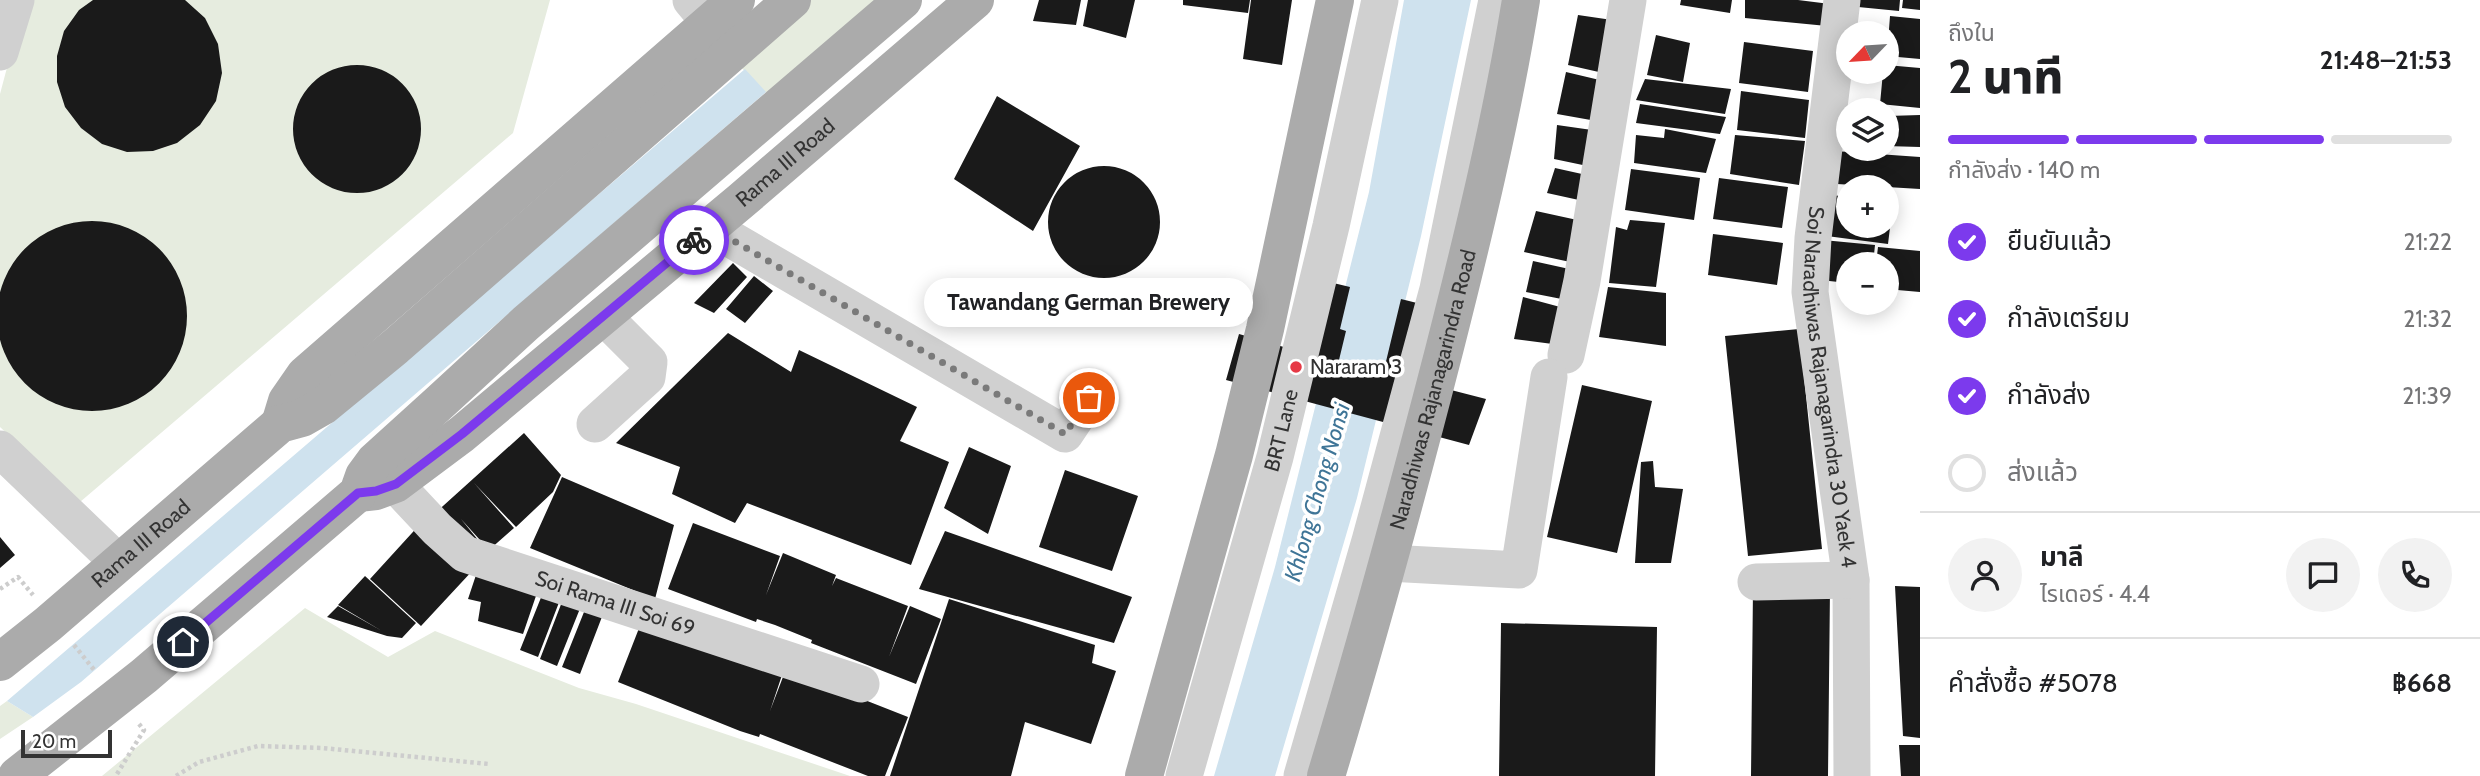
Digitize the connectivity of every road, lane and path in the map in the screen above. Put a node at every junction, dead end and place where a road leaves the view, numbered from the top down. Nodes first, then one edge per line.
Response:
1 (16, 0) edge
2 (792, 0) edge
3 (902, 0) edge
4 (975, 0) edge
5 (1335, 0) edge
6 (1380, 0) edge
7 (1497, 0) edge
8 (1521, 0) edge
9 (1628, 0) edge
10 (1842, 0) edge
11 (712, 8) edge
12 (0, 52) edge
13 (710, 227) junction
14 (603, 316) junction
15 (1089, 398) dead end
16 (280, 424) junction
17 (595, 424) dead end
18 (0, 449) edge
19 (396, 484) junction
20 (358, 493) junction
21 (1388, 563) junction
22 (118, 564) junction
23 (1851, 580) junction
24 (1756, 582) dead end
25 (0, 589) edge
26 (35, 598) dead end
27 (69, 639) dead end
28 (0, 662) edge
29 (102, 679) dead end
30 (861, 684) dead end
31 (136, 720) dead end
32 (489, 764) dead end
33 (117, 774) dead end
34 (17, 776) edge
35 (176, 776) edge
36 (1144, 776) edge
37 (1184, 776) edge
38 (1302, 776) edge
39 (1326, 776) edge
40 (1852, 776) edge

1 - 12 street
2 - 16 main road, Rama III Road
3 - 20 main road, Rama III Road
4 - 13 main road, Rama III Road
5 - 36 main road
6 - 37 street, BRT Lane
7 - 38 street
8 - 21 main road, Naradhiwas Rajanagarindra Road
9 - 21 street
10 - 23 street, Soi Naradhiwas Rajanagarindra 30 Yaek 4
11 - 16 main road, Rama III Road
13 - 14 main road, Rama III Road
13 - 15 street
14 - 17 street
14 - 19 main road, Rama III Road
16 - 22 main road, Rama III Road
18 - 22 street
19 - 20 main road, Rama III Road
19 - 30 street, Soi Rama III Soi 69
20 - 34 main road, Rama III Road
21 - 39 main road, Naradhiwas Rajanagarindra Road
22 - 28 main road, Rama III Road
23 - 24 street
23 - 40 street, Soi Naradhiwas Rajanagarindra 30 Yaek 4
25 - 26 path
27 - 29 path
31 - 33 path
32 - 35 path

